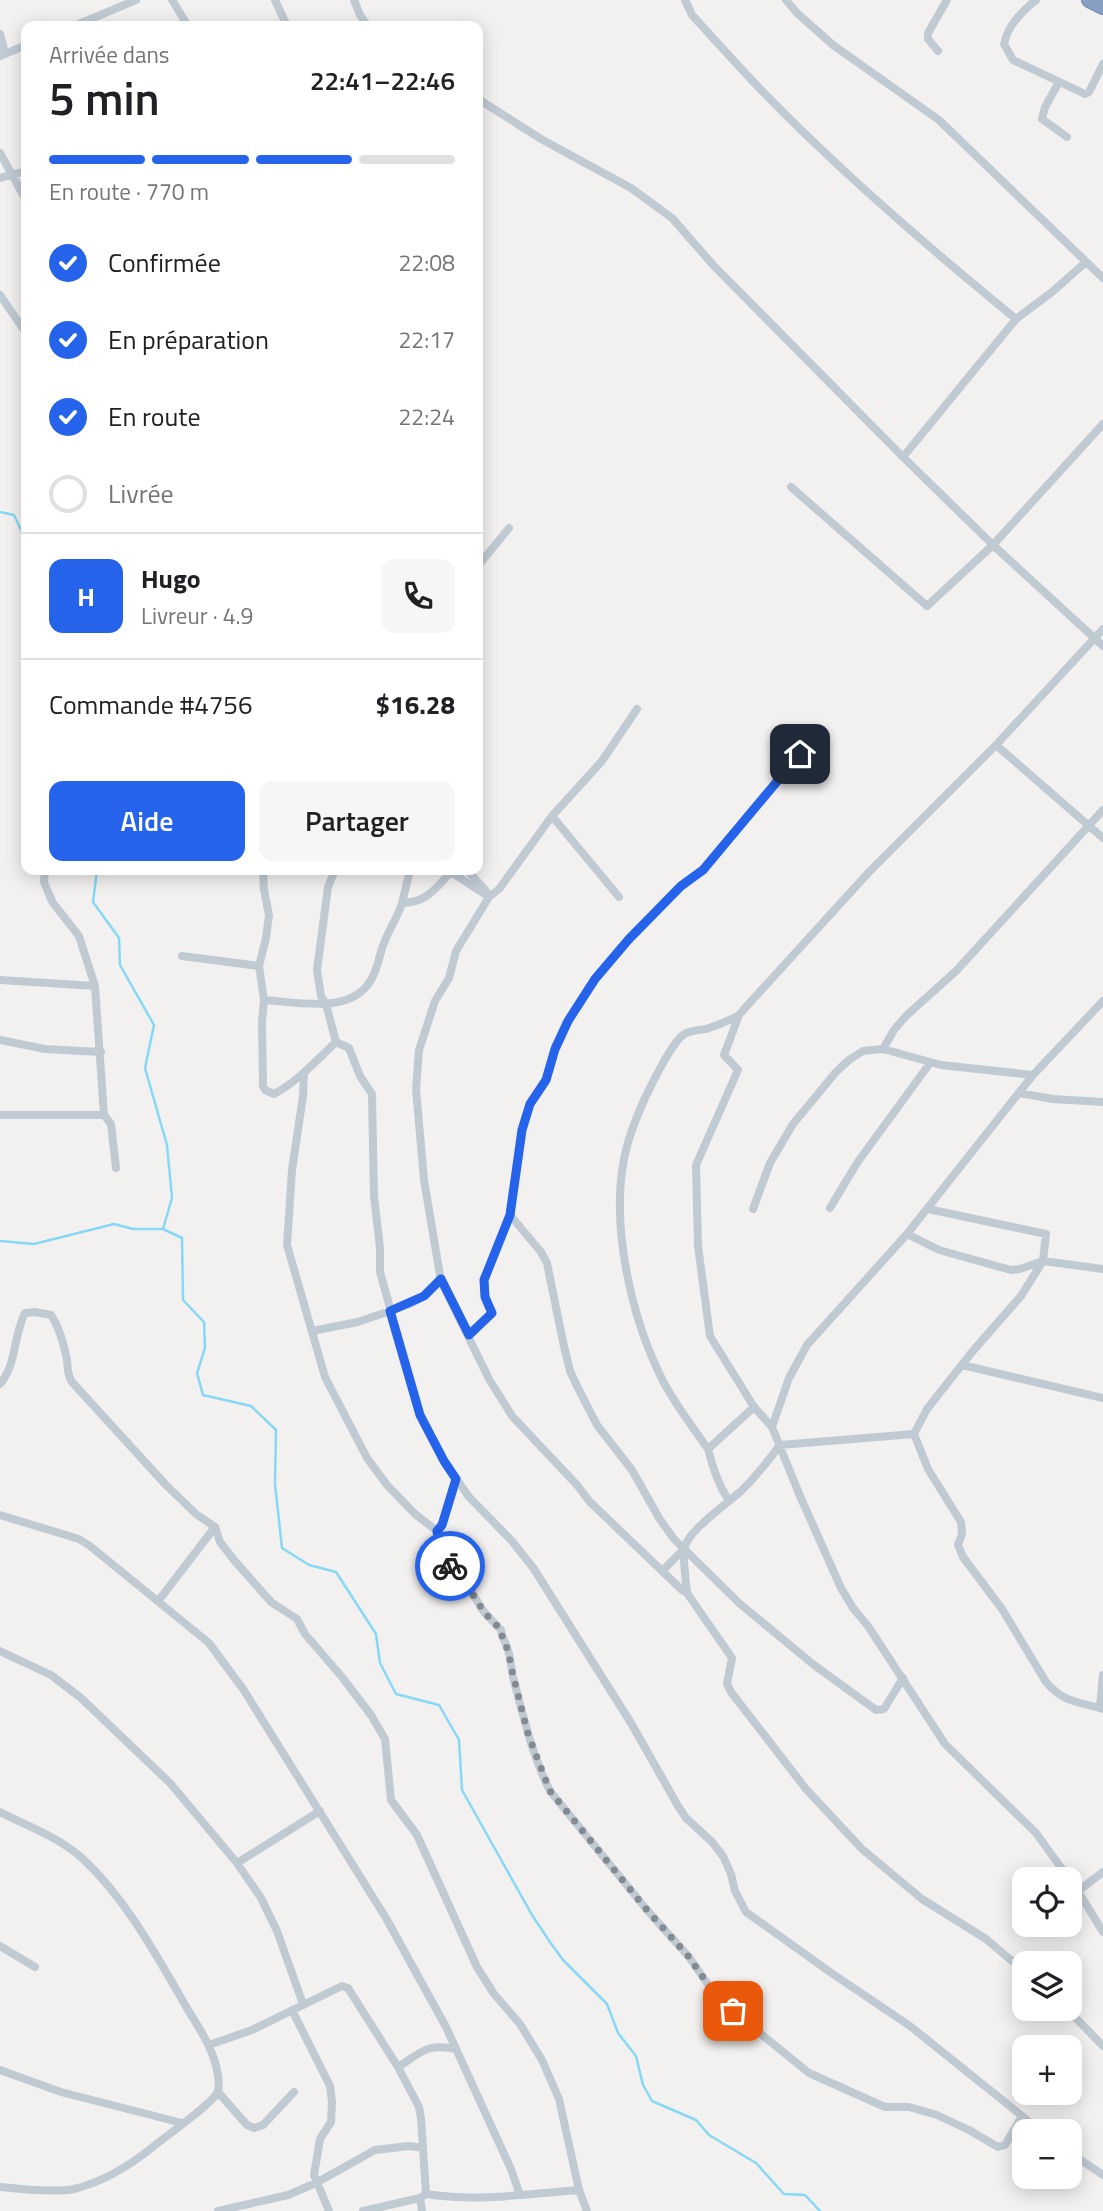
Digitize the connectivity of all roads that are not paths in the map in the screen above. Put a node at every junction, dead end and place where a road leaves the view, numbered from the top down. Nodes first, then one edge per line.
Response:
1 (136, 0) edge
2 (172, 0) edge
3 (275, 0) edge
4 (354, 0) edge
5 (685, 0) edge
6 (786, 0) edge
7 (947, 0) edge
8 (1036, 0) edge
9 (1089, 0) edge
10 (1103, 7) edge
11 (99, 17) junction
12 (88, 21) edge
13 (101, 21) edge
14 (185, 21) edge
15 (285, 21) edge
16 (364, 21) edge
17 (0, 34) edge
18 (21, 47) edge
19 (938, 51) dead end
20 (2, 55) edge
21 (1103, 64) edge
22 (1059, 82) junction
23 (483, 102) edge
24 (1067, 137) dead end
25 (0, 153) edge
26 (21, 172) edge
27 (13, 174) junction
28 (0, 178) edge
29 (21, 190) edge
30 (1086, 262) junction
31 (1103, 278) edge
32 (0, 295) edge
33 (1016, 319) junction
34 (21, 326) edge
35 (1103, 424) edge
36 (903, 457) junction
37 (791, 487) dead end
38 (509, 528) dead end
39 (993, 545) junction
40 (483, 560) edge
41 (1103, 629) edge
42 (1095, 639) junction
43 (1103, 646) edge
44 (638, 709) dead end
45 (996, 744) junction
46 (800, 754) dead end
47 (1103, 810) edge
48 (552, 816) junction
49 (1089, 825) junction
50 (1103, 838) edge
51 (45, 875) edge
52 (263, 875) edge
53 (333, 875) edge
54 (409, 875) edge
55 (448, 875) edge
56 (458, 875) edge
57 (471, 875) edge
58 (489, 897) junction
59 (619, 897) dead end
60 (402, 903) junction
61 (182, 956) dead end
62 (259, 966) junction
63 (0, 980) edge
64 (95, 986) junction
65 (264, 1000) junction
66 (1103, 1001) edge
67 (326, 1003) junction
68 (739, 1016) junction
69 (0, 1040) edge
70 (335, 1042) junction
71 (883, 1049) junction
72 (101, 1052) junction
73 (930, 1063) junction
74 (304, 1073) junction
75 (1033, 1075) junction
76 (1019, 1093) junction
77 (1103, 1102) edge
78 (0, 1115) edge
79 (104, 1115) junction
80 (116, 1168) dead end
81 (830, 1208) dead end
82 (753, 1209) dead end
83 (928, 1209) junction
84 (510, 1215) junction
85 (907, 1234) junction
86 (1043, 1261) junction
87 (1103, 1269) edge
88 (441, 1279) junction
89 (390, 1311) junction
90 (312, 1331) junction
91 (469, 1335) junction
92 (962, 1364) junction
93 (0, 1384) edge
94 (1103, 1398) edge
95 (754, 1407) junction
96 (772, 1427) junction
97 (914, 1434) junction
98 (780, 1445) junction
99 (708, 1449) junction
100 (456, 1479) junction
101 (729, 1501) junction
102 (0, 1515) edge
103 (215, 1527) junction
104 (437, 1531) junction
105 (684, 1549) junction
106 (662, 1571) junction
107 (687, 1593) junction
108 (159, 1600) junction
109 (0, 1651) edge
110 (1103, 1675) edge
111 (903, 1678) junction
112 (1102, 1708) edge
113 (320, 1811) junction
114 (0, 1812) edge
115 (237, 1863) junction
116 (1060, 1867) edge
117 (1103, 1872) edge
118 (1082, 1888) edge
119 (1082, 1898) edge
120 (1103, 1932) edge
121 (0, 1946) edge
122 (1012, 1962) edge
123 (35, 1967) dead end
124 (303, 2004) junction
125 (292, 2010) junction
126 (1079, 2021) edge
127 (209, 2045) junction
128 (1103, 2046) edge
129 (456, 2049) junction
130 (398, 2067) junction
131 (0, 2070) edge
132 (218, 2092) junction
133 (294, 2092) dead end
134 (1022, 2116) junction
135 (1026, 2119) edge
136 (182, 2123) junction
137 (423, 2148) junction
138 (1082, 2161) edge
139 (1103, 2175) edge
140 (316, 2183) junction
141 (0, 2187) edge
142 (579, 2190) junction
143 (520, 2195) junction
144 (423, 2196) junction
145 (218, 2211) edge
146 (329, 2211) edge
147 (363, 2211) edge
148 (422, 2211) edge
149 (587, 2211) edge

1 - 11 street
2 - 14 street
3 - 15 street
4 - 16 street
5 - 33 street
6 - 30 street
7 - 19 street
8 - 22 street
9 - 10 highway
11 - 12 street
11 - 13 street
17 - 20 street
18 - 20 street
21 - 22 street
22 - 24 street
23 - 36 street
25 - 27 street
26 - 27 street
27 - 28 street
27 - 29 street
30 - 31 street
30 - 33 street
32 - 34 street
33 - 36 street
35 - 39 street
36 - 39 street
37 - 39 street
38 - 40 street
39 - 42 street
41 - 42 street
42 - 43 street
42 - 45 street
44 - 48 street
45 - 49 street
45 - 68 street
46 - 84 street
47 - 49 street
48 - 58 street
48 - 59 street
49 - 50 street
49 - 71 street
51 - 64 street
52 - 62 street
53 - 67 street
54 - 60 street
55 - 60 street
56 - 58 street
57 - 58 street
58 - 88 street
60 - 67 street
61 - 62 street
62 - 65 street
63 - 64 street
64 - 72 street
65 - 67 street
65 - 74 street
66 - 75 street
67 - 70 street
68 - 95 street
68 - 99 street
69 - 72 street
70 - 74 street
70 - 89 street
71 - 73 street
71 - 82 street
72 - 79 street
73 - 75 street
73 - 81 street
74 - 90 street
75 - 76 street
76 - 77 street
76 - 83 street
78 - 79 street
79 - 80 street
83 - 85 street
83 - 86 street
84 - 91 street
84 - 105 street
85 - 86 street
85 - 96 street
86 - 87 street
86 - 92 street
88 - 89 street
88 - 91 street
89 - 90 street
89 - 100 street
90 - 104 street
91 - 106 street
92 - 94 street
92 - 97 street
93 - 103 street
95 - 96 street
95 - 99 street
96 - 98 street
97 - 98 street
97 - 112 street
98 - 101 street
98 - 111 street
99 - 101 street
100 - 104 street
100 - 134 street
101 - 105 street
102 - 108 street
103 - 108 street
103 - 142 street
104 - 134 street
105 - 106 street
105 - 107 street
105 - 111 street
106 - 107 street
107 - 122 street
108 - 113 street
109 - 115 street
110 - 112 street
111 - 116 street
113 - 115 street
113 - 129 street
114 - 127 street
115 - 124 street
117 - 118 street
119 - 120 street
121 - 123 street
124 - 125 street
124 - 130 street
125 - 127 street
125 - 140 street
126 - 128 street
127 - 132 street
129 - 130 street
129 - 143 street
130 - 137 street
131 - 136 street
132 - 133 street
132 - 136 street
134 - 135 street
136 - 141 street
137 - 140 street
137 - 144 street
138 - 139 street
140 - 145 street
140 - 146 street
142 - 143 street
142 - 149 street
143 - 144 street
144 - 147 street
144 - 148 street

